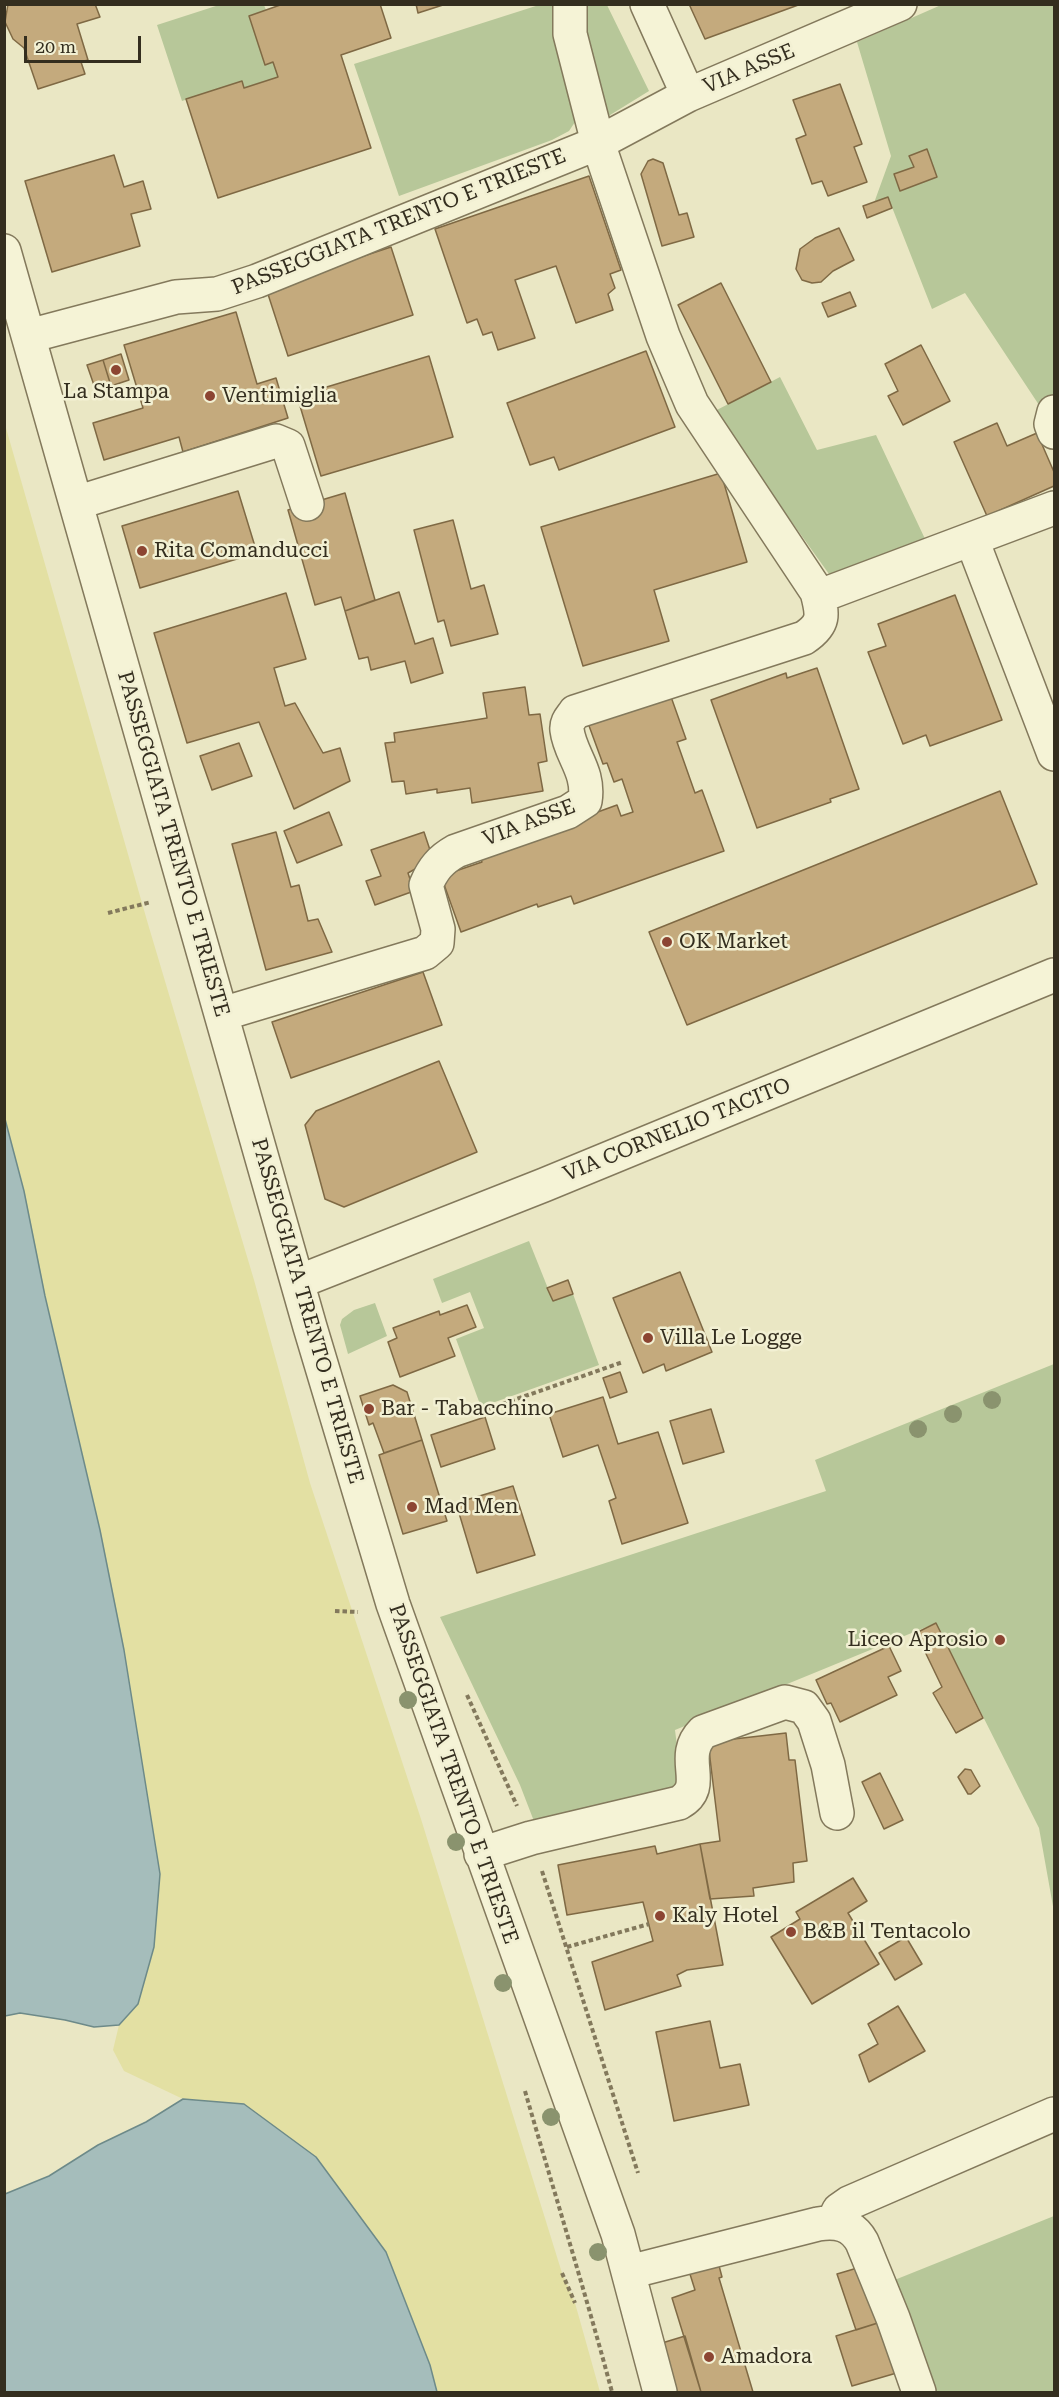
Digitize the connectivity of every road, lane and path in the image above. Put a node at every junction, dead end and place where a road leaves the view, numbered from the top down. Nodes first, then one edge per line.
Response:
1 (570, 4) edge
2 (647, 4) edge
3 (900, 4) edge
4 (688, 95) junction
5 (598, 143) junction
6 (4, 251) edge
7 (28, 336) junction
8 (1054, 412) edge
9 (1054, 432) edge
10 (76, 503) junction
11 (307, 504) dead end
12 (1054, 508) edge
13 (972, 540) junction
14 (817, 592) junction
15 (1054, 754) edge
16 (155, 901) dead end
17 (108, 913) dead end
18 (1054, 975) edge
19 (222, 1014) junction
20 (298, 1282) junction
21 (623, 1362) dead end
22 (482, 1412) dead end
23 (335, 1611) dead end
24 (366, 1613) dead end
25 (837, 1813) dead end
26 (531, 1838) junction
27 (481, 1854) junction
28 (649, 1924) dead end
29 (567, 1947) junction
30 (1054, 2114) edge
31 (641, 2180) dead end
32 (833, 2222) junction
33 (629, 2272) junction
34 (562, 2274) dead end
35 (575, 2303) dead end
36 (660, 2392) edge
37 (919, 2392) edge

1 - 5 street
2 - 4 street, VIA ASSE
3 - 4 street, VIA ASSE
4 - 5 street, PASSEGGIATA TRENTO E TRIESTE
5 - 7 street, PASSEGGIATA TRENTO E TRIESTE
5 - 14 street
6 - 7 street, PASSEGGIATA TRENTO E TRIESTE
7 - 10 street, PASSEGGIATA TRENTO E TRIESTE
8 - 9 street
10 - 11 street
10 - 19 street, PASSEGGIATA TRENTO E TRIESTE
12 - 13 street
13 - 14 street
13 - 15 street
14 - 19 street, VIA ASSE
16 - 17 path
18 - 20 street, VIA CORNELIO TACITO
19 - 20 street, PASSEGGIATA TRENTO E TRIESTE
20 - 27 street, PASSEGGIATA TRENTO E TRIESTE
21 - 22 path
23 - 24 path
25 - 26 street
26 - 27 street
26 - 29 path
27 - 33 street, PASSEGGIATA TRENTO E TRIESTE
28 - 29 path
29 - 31 path
30 - 32 street
32 - 33 street
32 - 37 street
33 - 36 street, PASSEGGIATA TRENTO E TRIESTE
34 - 35 path

